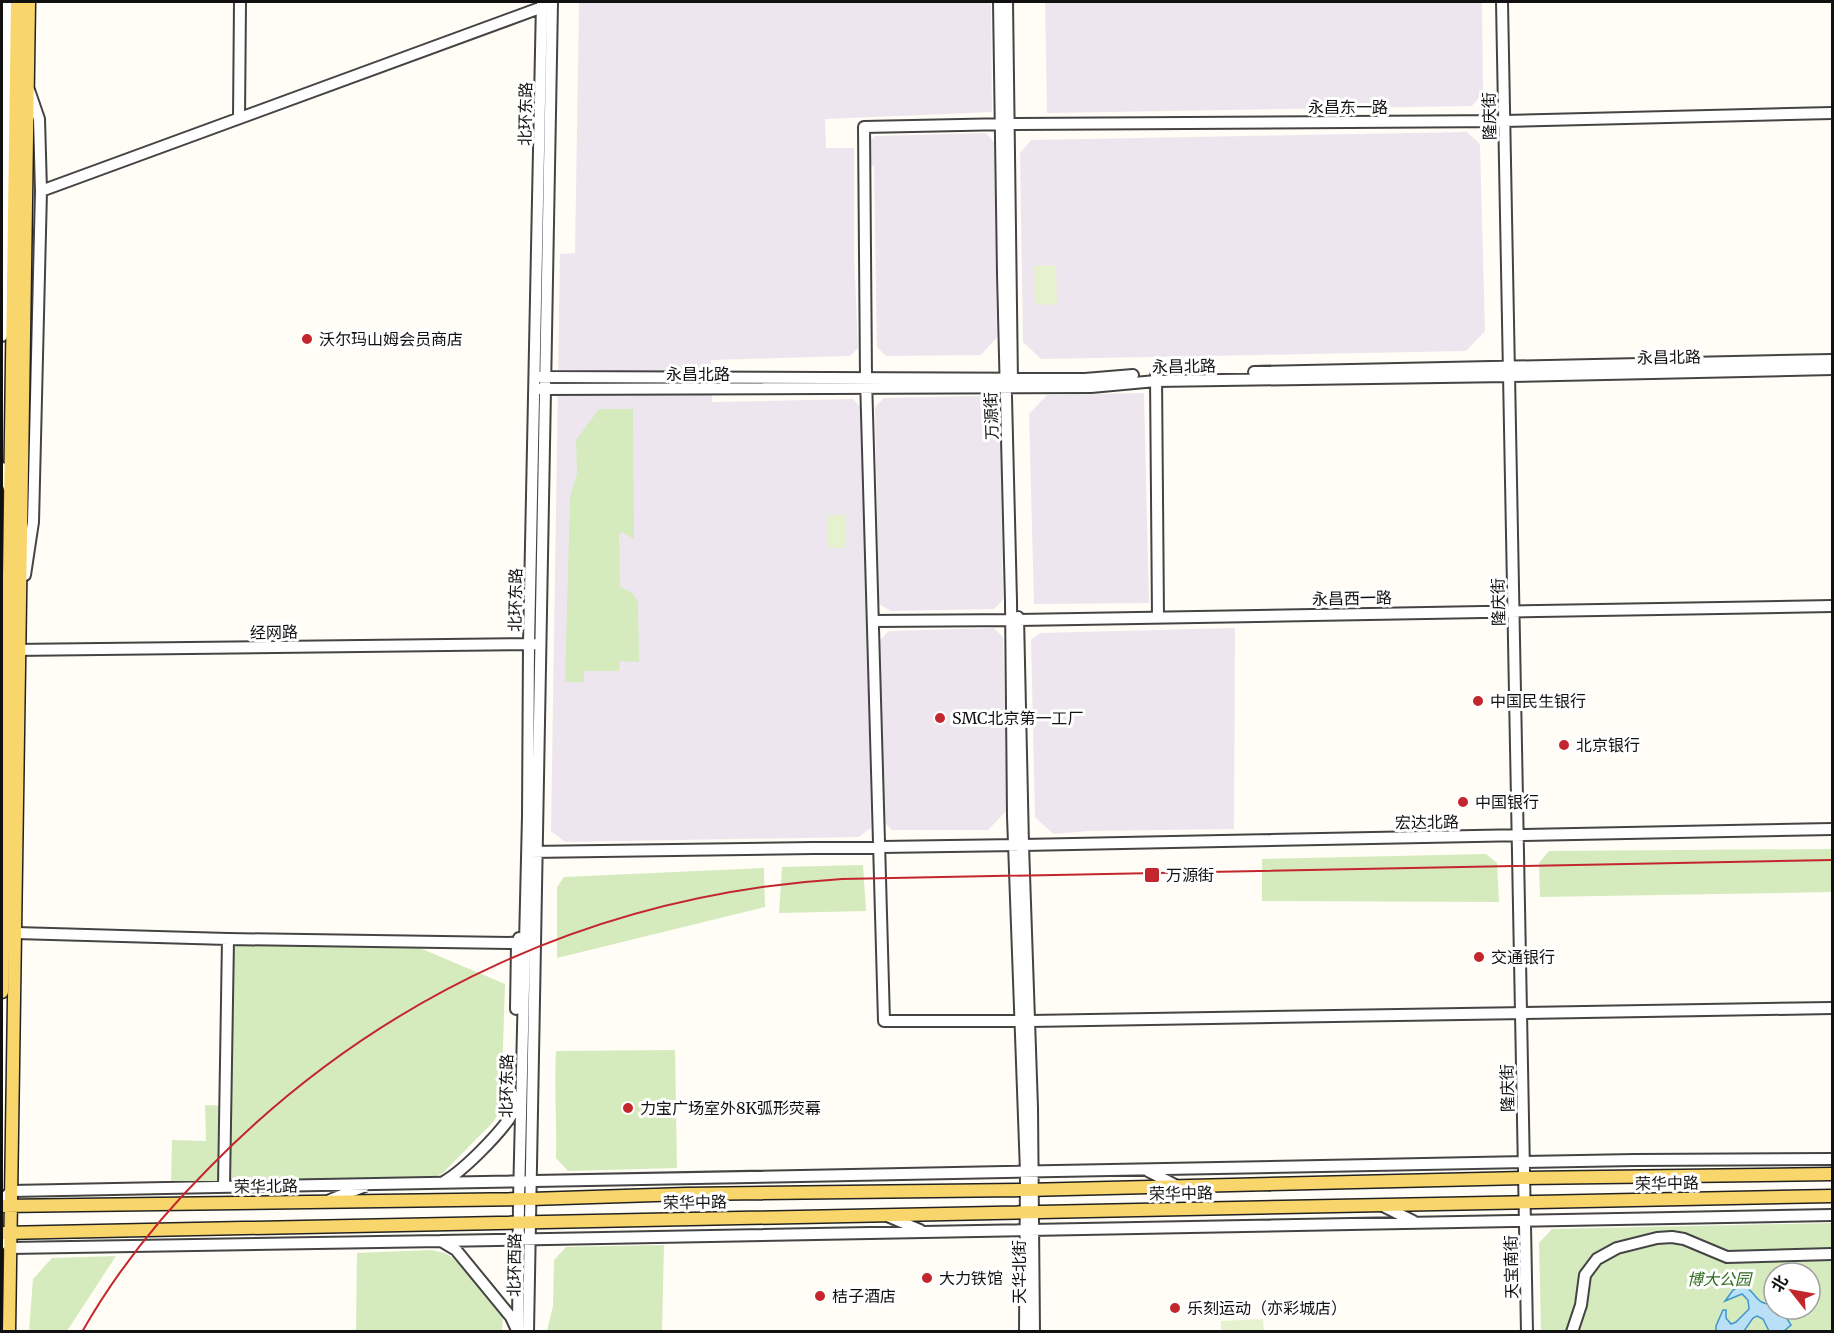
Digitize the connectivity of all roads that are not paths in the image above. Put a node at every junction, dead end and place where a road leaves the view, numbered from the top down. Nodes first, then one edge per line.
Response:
1 (8, 2) edge
2 (17, 2) edge
3 (29, 2) edge
4 (240, 2) edge
5 (999, 2) edge
6 (1007, 2) edge
7 (1502, 2) edge
8 (547, 3) edge
9 (29, 90) junction
10 (1833, 113) edge
11 (239, 118) junction
12 (1504, 121) junction
13 (1005, 124) junction
14 (41, 191) junction
15 (2, 336) edge
16 (1833, 360) edge
17 (1833, 369) edge
18 (1509, 372) junction
19 (541, 377) junction
20 (1156, 377) junction
21 (1009, 381) junction
22 (866, 383) junction
23 (540, 389) junction
24 (2, 468) edge
25 (10, 492) junction
26 (22, 597) junction
27 (1833, 606) edge
28 (1514, 610) junction
29 (1158, 617) junction
30 (1015, 620) junction
31 (873, 621) junction
32 (535, 644) junction
33 (15, 649) junction
34 (1833, 829) edge
35 (1518, 835) junction
36 (1018, 845) junction
37 (878, 847) junction
38 (532, 852) junction
39 (525, 928) junction
40 (16, 933) junction
41 (228, 939) junction
42 (517, 943) junction
43 (2, 992) edge
44 (1833, 1008) edge
45 (1521, 1013) junction
46 (1025, 1021) junction
47 (1833, 1159) edge
48 (1635, 1160) junction
49 (1523, 1162) junction
50 (1147, 1170) junction
51 (1030, 1172) junction
52 (1833, 1174) edge
53 (1668, 1176) junction
54 (1524, 1178) junction
55 (654, 1179) junction
56 (442, 1182) junction
57 (519, 1182) junction
58 (531, 1182) junction
59 (371, 1184) junction
60 (224, 1186) junction
61 (1177, 1186) junction
62 (129, 1188) junction
63 (1030, 1190) junction
64 (11, 1191) junction
65 (686, 1194) junction
66 (1833, 1196) edge
67 (525, 1200) junction
68 (326, 1202) junction
69 (1524, 1202) junction
70 (5, 1204) edge
71 (164, 1204) junction
72 (1381, 1205) junction
73 (1029, 1212) junction
74 (885, 1215) junction
75 (1833, 1215) edge
76 (1525, 1221) junction
77 (524, 1222) junction
78 (1417, 1223) junction
79 (334, 1226) junction
80 (1029, 1230) junction
81 (924, 1232) junction
82 (5, 1234) edge
83 (524, 1239) junction
84 (368, 1241) junction
85 (441, 1241) junction
86 (10, 1248) junction
87 (1833, 1254) edge
88 (9, 1332) edge
89 (518, 1332) edge
90 (528, 1332) edge
91 (1025, 1332) edge
92 (1034, 1332) edge
93 (1527, 1332) edge
94 (1572, 1332) edge

1 - 15 street
2 - 25 main road
3 - 9 main road
4 - 11 street
5 - 13 street, 万源街
6 - 13 street, 万源街
7 - 12 street, 隆庆街
8 - 11 street
8 - 19 street, 北环东路
9 - 14 street
9 - 26 main road
10 - 12 street, 永昌东一路
11 - 14 street
12 - 13 street, 永昌东一路
12 - 18 street, 隆庆街
13 - 21 street, 万源街
13 - 22 street, 永昌东一路
14 - 26 street
16 - 18 street, 永昌北路
17 - 18 street, 永昌北路
18 - 20 street, 永昌北路
18 - 28 street, 隆庆街
19 - 22 street, 永昌北路
19 - 23 street, 北环东路
20 - 21 street, 永昌北路
20 - 29 street
21 - 22 street, 永昌北路
21 - 30 street, 万源街
22 - 23 street, 永昌北路
22 - 31 street
23 - 32 street, 北环东路
24 - 25 street
25 - 33 main road
26 - 33 main road
27 - 28 street, 永昌西一路
28 - 29 street, 永昌西一路
28 - 35 street, 隆庆街
29 - 30 street, 永昌西一路
30 - 31 street, 永昌西一路
30 - 36 street, 万源街
31 - 37 street
32 - 33 street, 经网路
32 - 38 street, 北环东路
33 - 40 main road
33 - 43 main road
34 - 35 street, 宏达北路
35 - 36 street, 宏达北路
35 - 45 street, 隆庆街
36 - 37 street, 宏达北路
36 - 46 street, 万源街
37 - 38 street, 宏达北路
37 - 46 street
38 - 39 street, 北环东路
38 - 58 street, 北环东路
39 - 42 street
39 - 57 street, 北环东路
40 - 41 street
40 - 64 main road
41 - 42 street
41 - 60 street
42 - 56 street
44 - 45 street
45 - 46 street
45 - 49 street, 隆庆街
46 - 51 street, 万源街
47 - 48 street
48 - 49 street
48 - 53 street
49 - 50 street
49 - 54 street, 隆庆街
50 - 51 street
50 - 61 street
51 - 55 street
51 - 63 street, 万源街
52 - 53 main road, 荣华中路
53 - 54 main road, 荣华中路
54 - 61 main road, 荣华中路
54 - 69 street, 隆庆街
55 - 58 street
55 - 65 street
56 - 57 street
56 - 59 street
57 - 58 street
57 - 67 street, 北环东路
58 - 67 street, 北环东路
59 - 60 street
59 - 68 street
60 - 62 street
61 - 63 main road, 荣华中路
62 - 64 street
62 - 71 street
63 - 65 main road, 荣华中路
63 - 73 street, 天华北街
64 - 70 main road
65 - 67 main road, 荣华中路
66 - 69 main road, 荣华中路
67 - 68 main road, 荣华北路
67 - 77 street, 北环西路
68 - 71 main road, 荣华北路
69 - 72 main road, 荣华中路
69 - 76 street, 天宝南街
70 - 71 main road, 荣华北路
70 - 82 main road
72 - 73 main road, 荣华中路
72 - 78 street
73 - 74 main road, 荣华中路
73 - 80 street, 天华北街
74 - 77 main road, 荣华中路
74 - 81 street
75 - 76 street
76 - 78 street
76 - 93 street, 天宝南街
77 - 79 main road
77 - 83 street, 北环西路
78 - 80 street
79 - 82 main road
79 - 84 street
80 - 81 street
80 - 91 street, 天华北街
80 - 92 street, 天华北街
81 - 83 street
82 - 86 main road
83 - 85 street
83 - 89 street, 北环西路
83 - 90 street, 北环西路
84 - 85 street
84 - 86 street
85 - 89 street
86 - 88 main road
87 - 94 street

